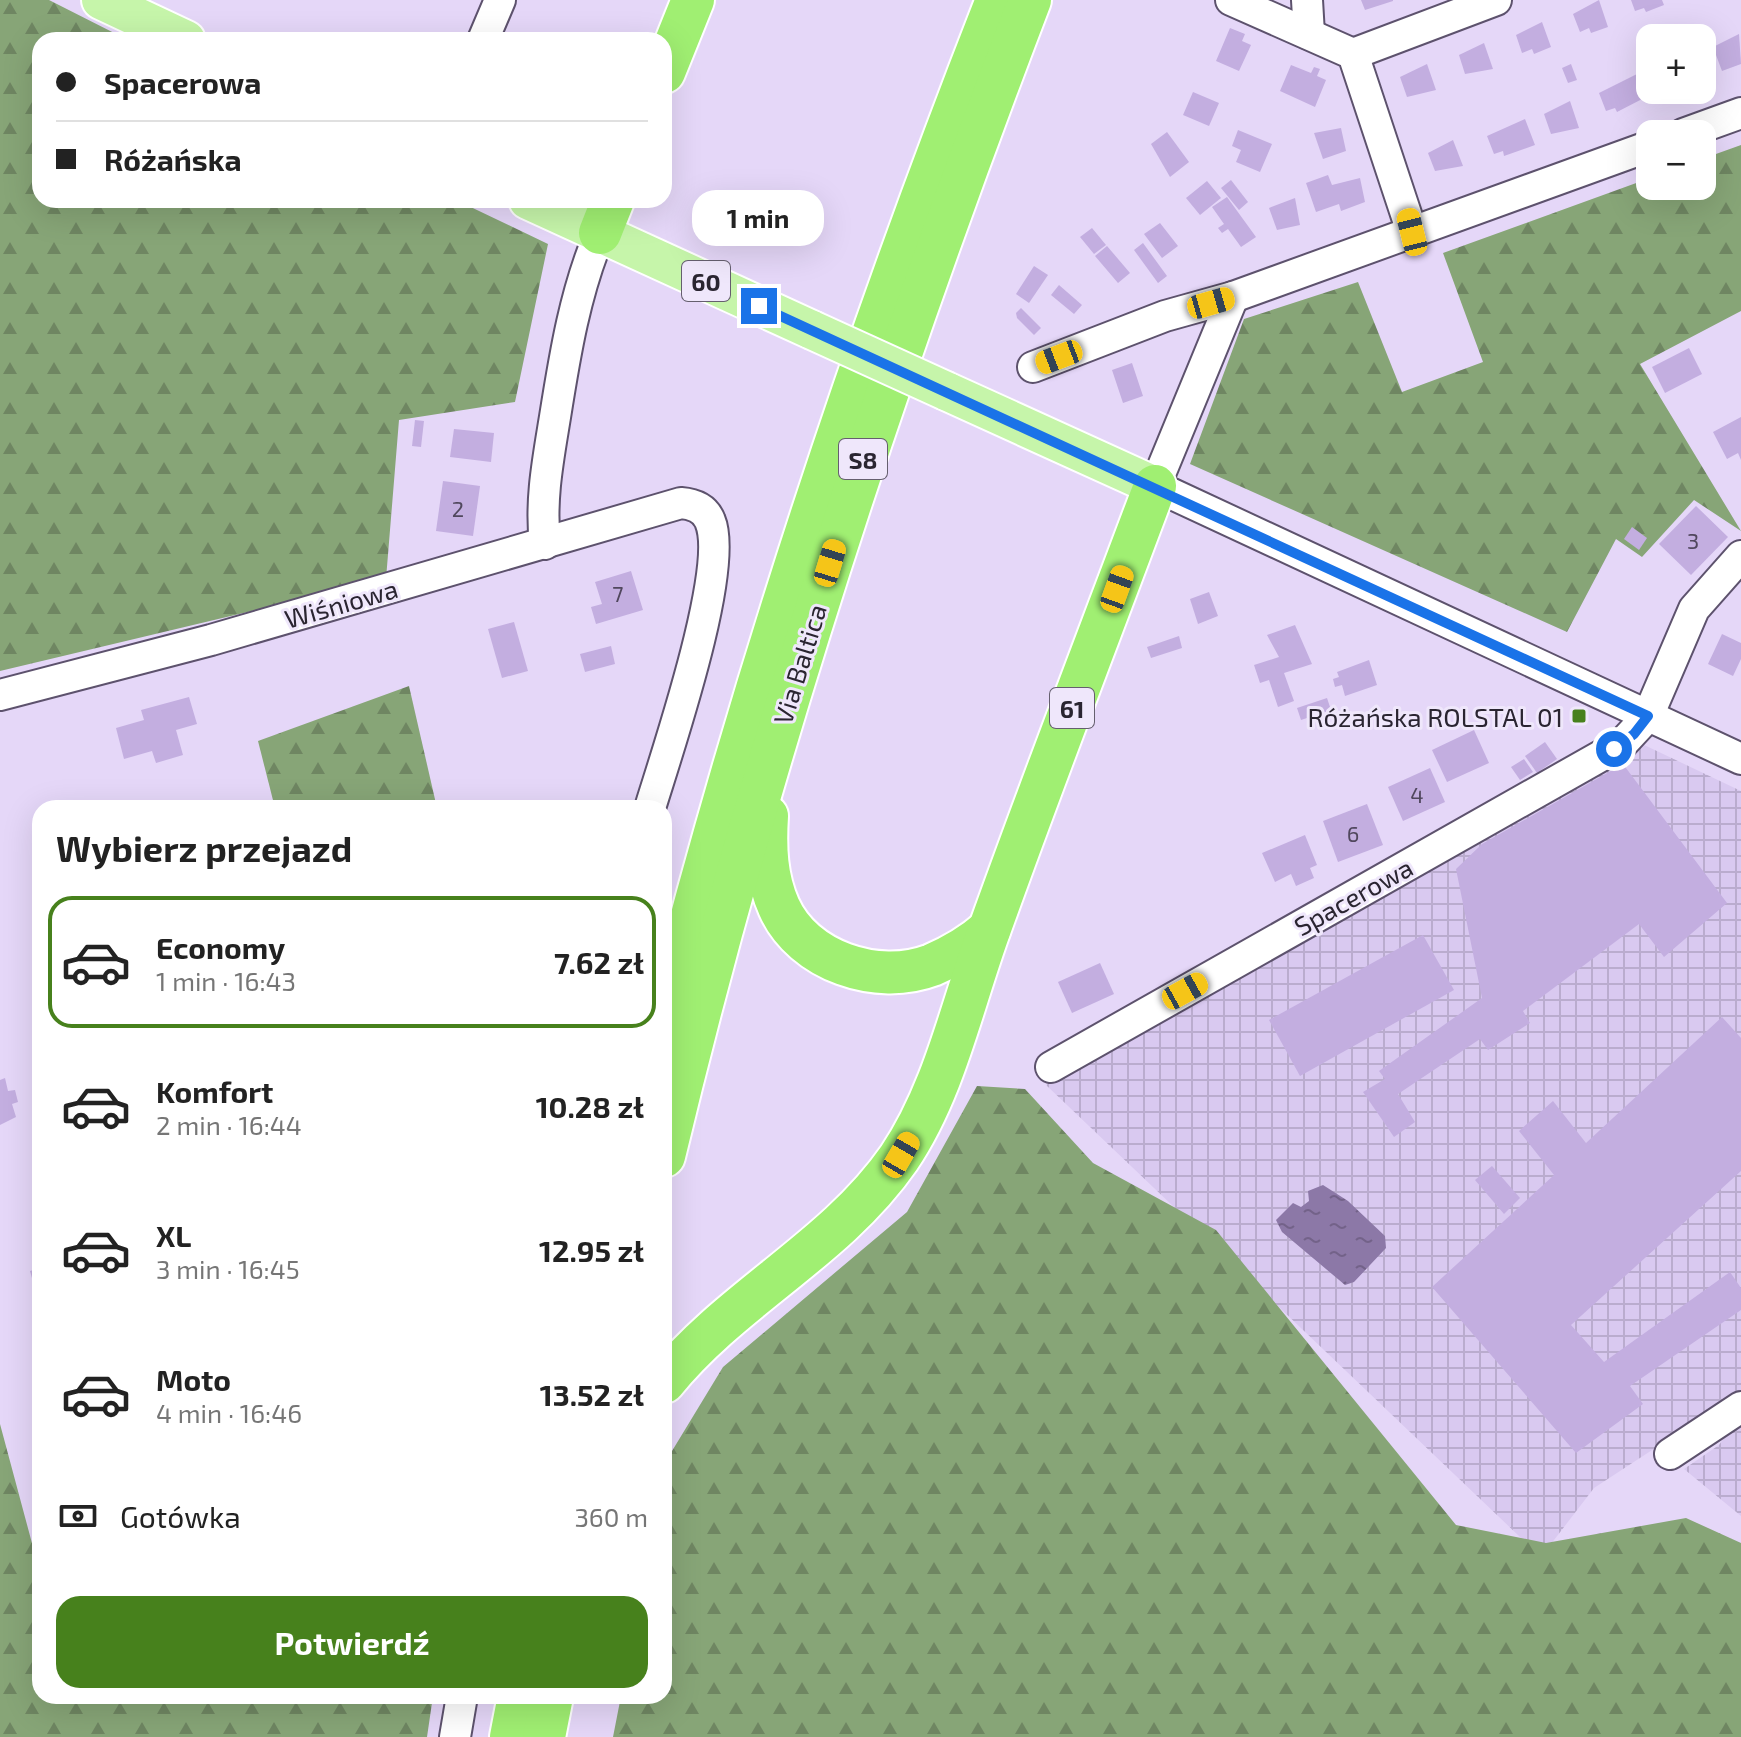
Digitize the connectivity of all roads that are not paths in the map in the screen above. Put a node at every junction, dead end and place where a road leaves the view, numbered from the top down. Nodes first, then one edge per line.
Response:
1 (101, 0) edge
2 (500, 0) edge
3 (693, 0) edge
4 (997, 0) edge
5 (1030, 0) edge
6 (1231, 0) edge
7 (1307, 0) edge
8 (1496, 0) edge
9 (169, 32) edge
10 (486, 32) edge
11 (1309, 34) junction
12 (672, 52) edge
13 (1353, 54) junction
14 (1741, 113) edge
15 (1716, 122) edge
16 (1636, 151) edge
17 (565, 208) edge
18 (607, 217) edge
19 (1412, 232) junction
20 (1233, 297) junction
21 (1033, 367) dead end
22 (1155, 486) junction
23 (545, 544) junction
24 (1741, 556) edge
25 (0, 695) edge
26 (1648, 716) junction
27 (1741, 759) edge
28 (770, 760) junction
29 (652, 800) edge
30 (989, 930) junction
31 (672, 993) edge
32 (1051, 1067) dead end
33 (672, 1126) edge
34 (672, 1373) edge
35 (1741, 1407) edge
36 (1670, 1454) dead end
37 (461, 1704) edge
38 (517, 1704) edge
39 (550, 1704) edge
40 (455, 1737) edge
41 (511, 1737) edge
42 (544, 1737) edge

1 - 9 main road
2 - 10 street
3 - 12 highway
4 - 31 highway, Via Baltica / S8
5 - 28 highway, Via Baltica / S8
6 - 11 street
7 - 11 street
8 - 13 street
11 - 13 street
13 - 19 street
14 - 15 street
16 - 19 street
17 - 18 main road, 60
18 - 22 main road, 60, bridge
18 - 23 street
19 - 20 street
20 - 21 street
20 - 22 street
22 - 26 street
22 - 30 highway, 61
23 - 25 street, Wiśniowa
23 - 29 street, Wiśniowa
24 - 26 street
26 - 27 street
26 - 32 street, Spacerowa
28 - 30 highway
28 - 33 highway, Via Baltica / S8
30 - 34 highway
35 - 36 street
37 - 40 street
38 - 41 highway
39 - 42 highway

